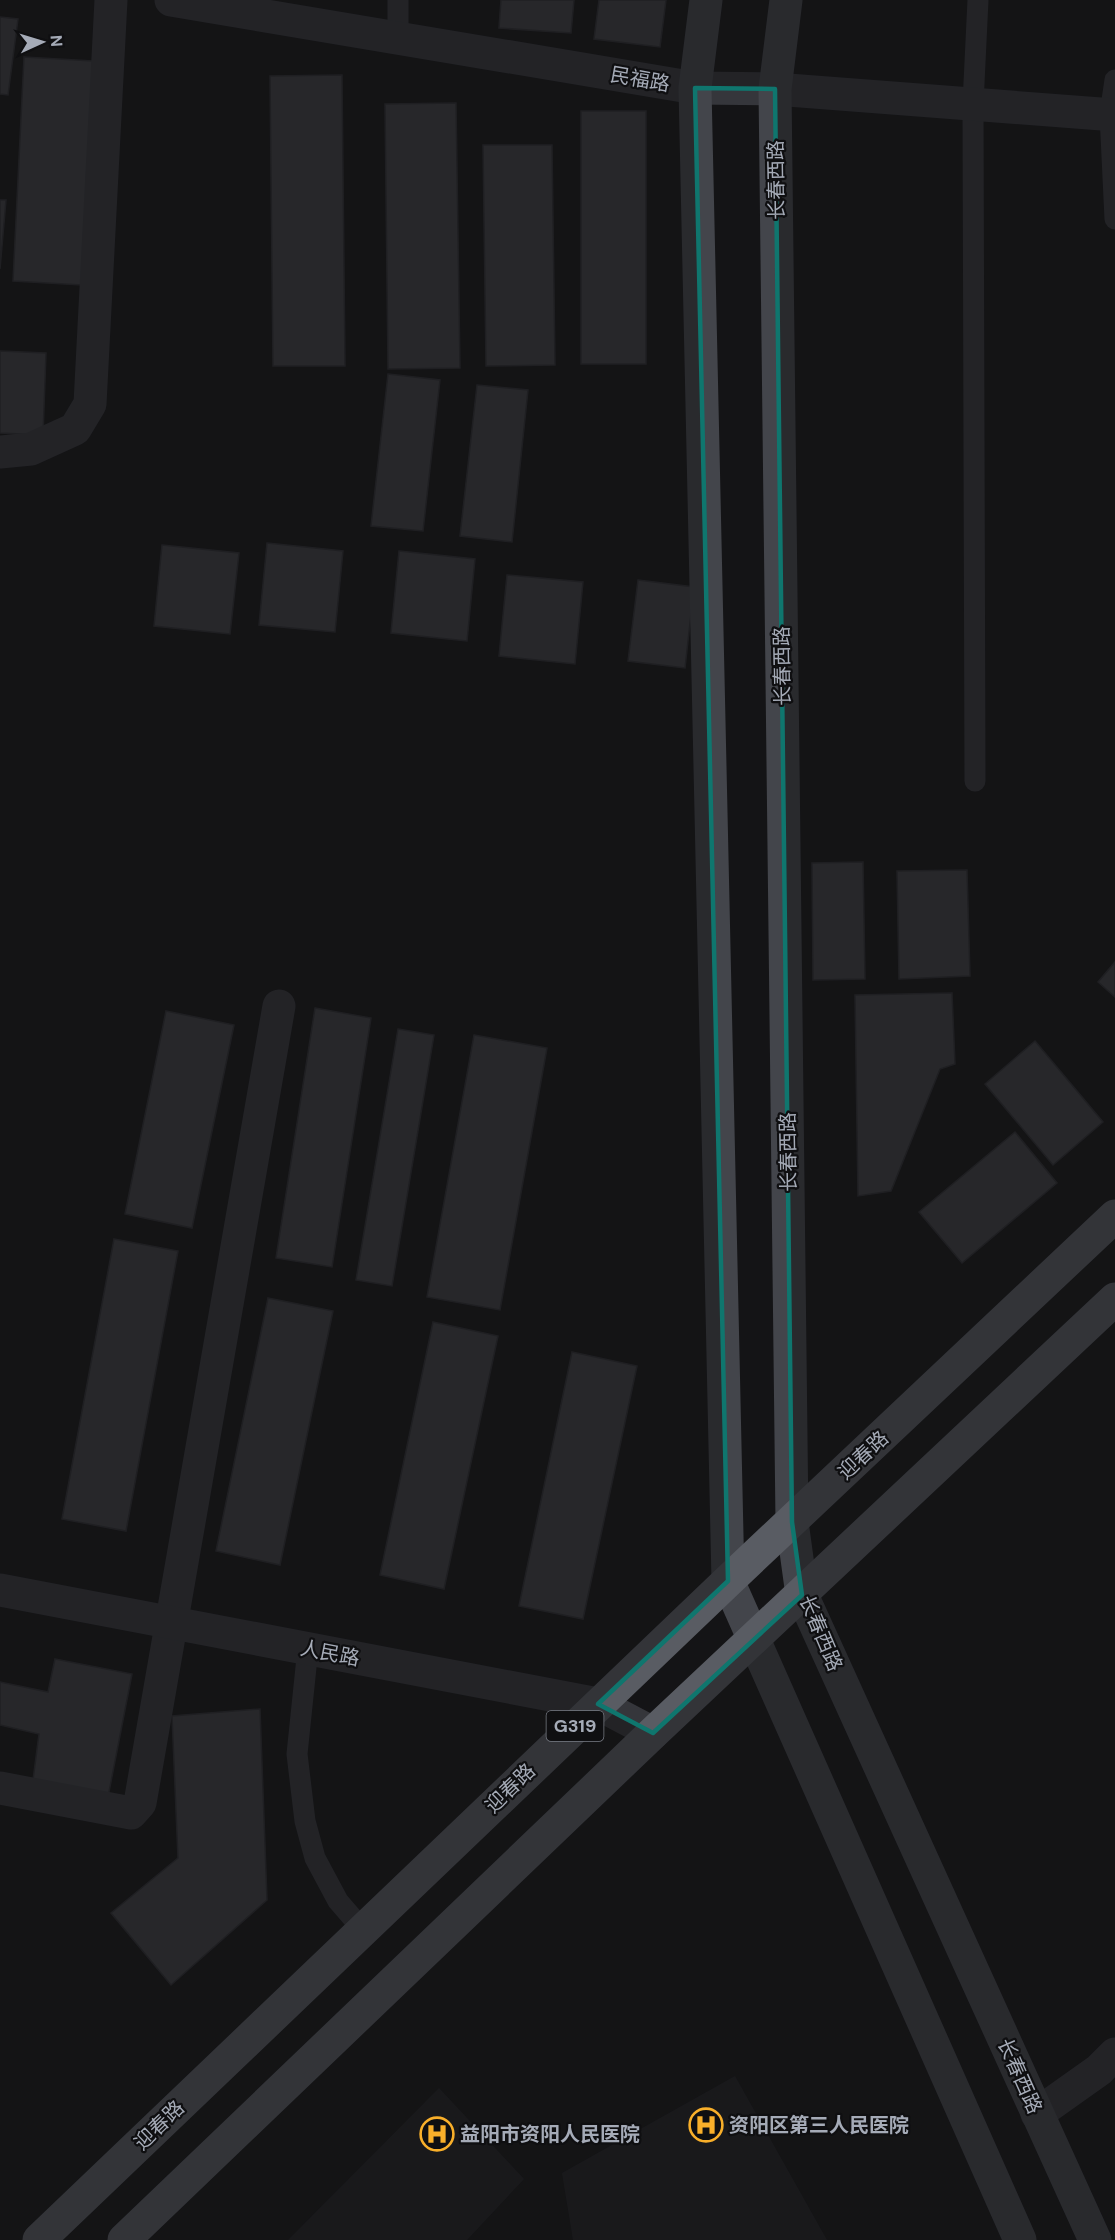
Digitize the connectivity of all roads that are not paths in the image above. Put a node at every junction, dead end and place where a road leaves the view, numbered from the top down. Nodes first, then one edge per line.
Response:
1 (111, 0) edge
2 (171, 0) edge
3 (398, 0) edge
4 (706, 0) edge
5 (786, 0) edge
6 (978, 0) edge
7 (398, 38) junction
8 (1115, 80) edge
9 (695, 88) junction
10 (775, 89) junction
11 (973, 104) junction
12 (1112, 114) edge
13 (1115, 219) edge
14 (0, 452) edge
15 (975, 781) dead end
16 (279, 1006) dead end
17 (1115, 1216) edge
18 (1115, 1299) edge
19 (792, 1522) junction
20 (728, 1581) junction
21 (0, 1590) edge
22 (802, 1594) junction
23 (172, 1623) junction
24 (752, 1640) junction
25 (308, 1648) junction
26 (598, 1704) junction
27 (654, 1733) junction
28 (0, 1788) edge
29 (363, 1930) junction
30 (1115, 2054) edge
31 (1037, 2114) junction
32 (39, 2240) edge
33 (124, 2240) edge
34 (1020, 2240) edge
35 (1095, 2240) edge

1 - 14 street
2 - 7 street, 民福路
3 - 7 lane
4 - 9 main road
5 - 10 main road, 长春西路
6 - 11 lane
7 - 9 street, 民福路
8 - 12 lane
9 - 10 street, 民福路
9 - 20 main road
10 - 11 street, 民福路
10 - 19 main road, 长春西路
11 - 12 street, 民福路
11 - 15 lane
12 - 13 lane
16 - 23 street
17 - 19 highway, 迎春路 / G319
18 - 22 highway, G319
19 - 20 highway, 迎春路 / G319
19 - 22 main road, 长春西路
20 - 24 main road
20 - 26 highway, 迎春路 / G319
21 - 23 street, 人民路
22 - 24 highway, G319
22 - 31 main road, 长春西路
23 - 25 street, 人民路
23 - 28 street
24 - 27 highway, G319
24 - 34 main road
25 - 26 street, 人民路
25 - 29 lane
26 - 27 street, 人民路
26 - 29 highway, 迎春路 / G319
27 - 33 highway, G319
29 - 32 highway, 迎春路 / G319
30 - 31 street
31 - 35 main road, 长春西路

